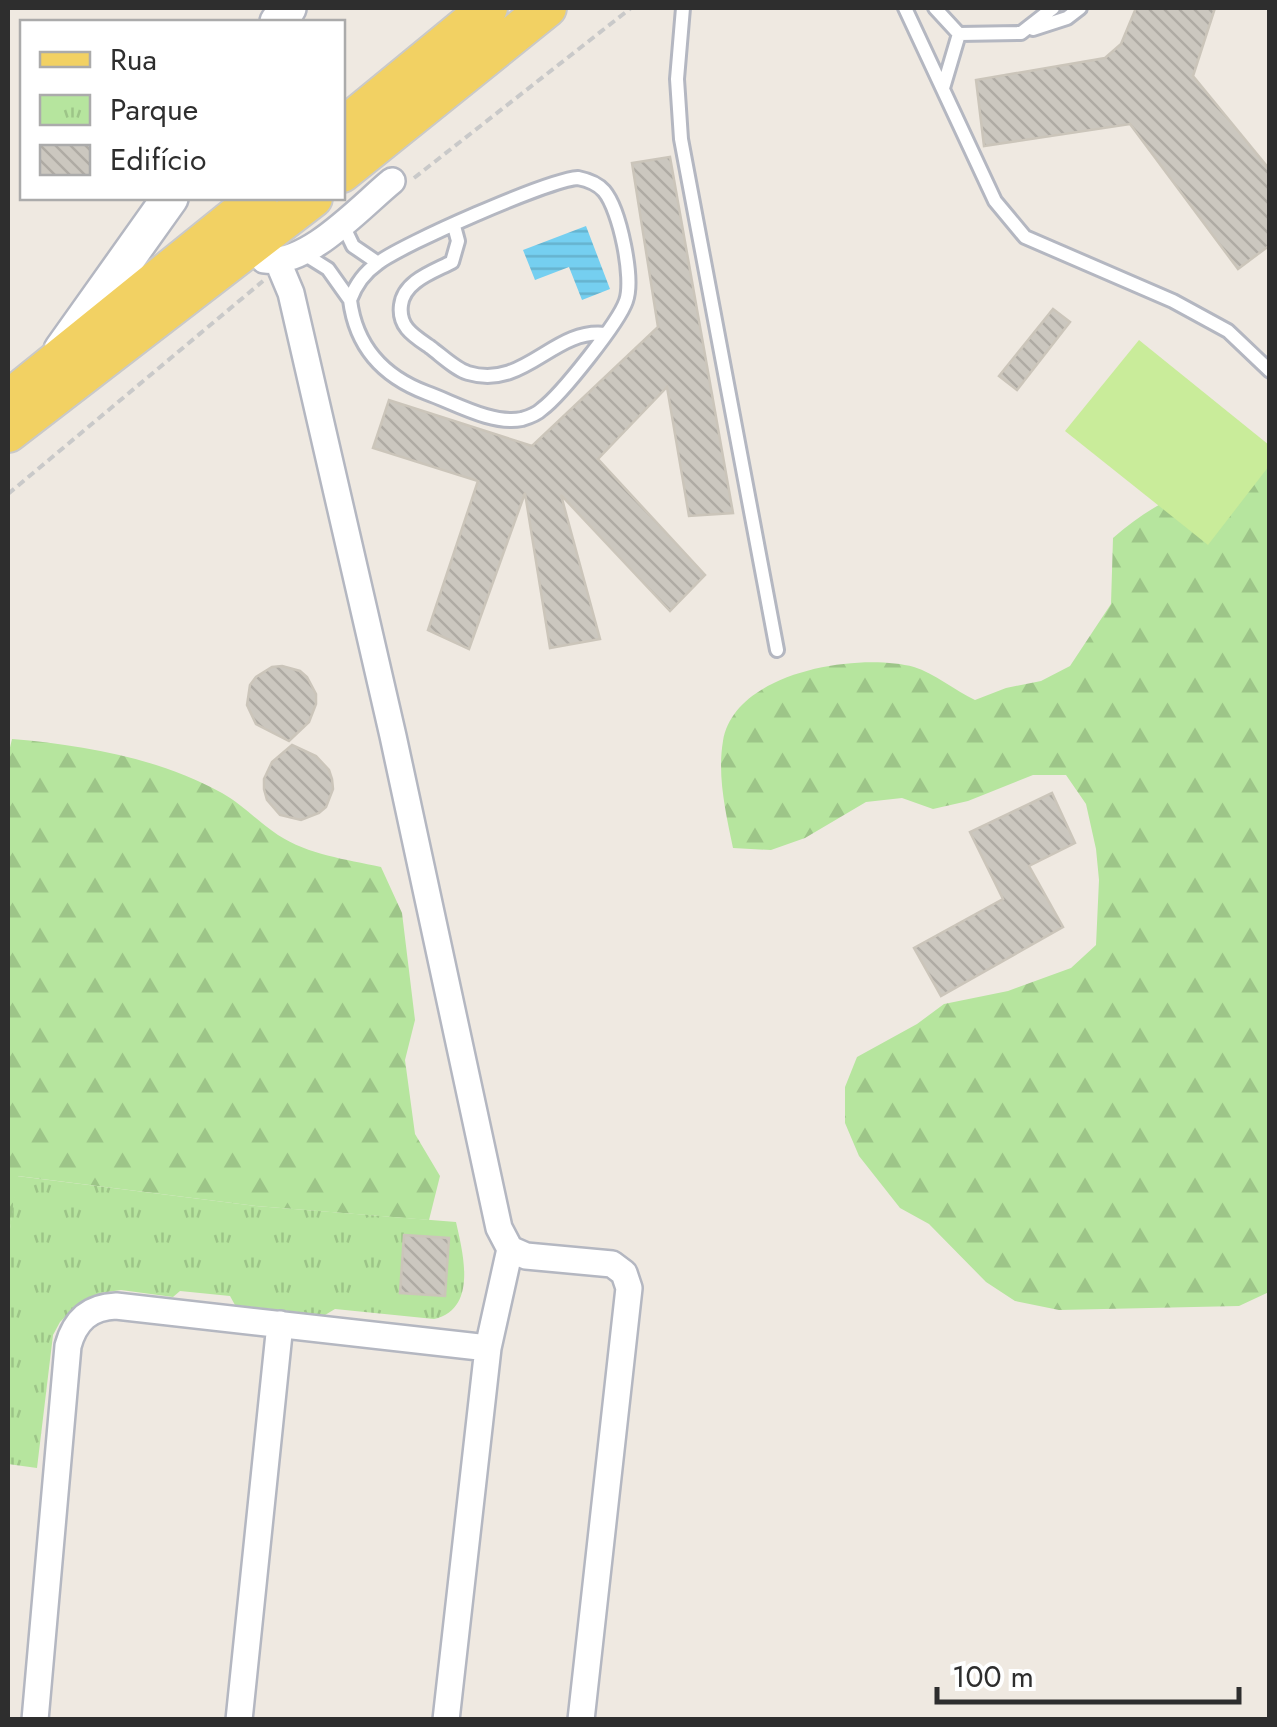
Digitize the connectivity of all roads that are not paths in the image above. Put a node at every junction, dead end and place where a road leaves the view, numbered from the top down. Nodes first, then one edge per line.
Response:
1 (488, 8) edge
2 (547, 8) edge
3 (682, 8) edge
4 (905, 8) edge
5 (935, 8) edge
6 (1053, 8) edge
7 (1080, 8) edge
8 (1021, 33) junction
9 (959, 34) junction
10 (942, 88) junction
11 (345, 126) edge
12 (345, 171) edge
13 (392, 181) dead end
14 (257, 200) edge
15 (309, 200) edge
16 (328, 200) edge
17 (168, 202) edge
18 (342, 223) junction
19 (454, 226) junction
20 (231, 240) junction
21 (304, 254) junction
22 (278, 262) junction
23 (378, 263) junction
24 (350, 300) junction
25 (605, 334) junction
26 (53, 364) junction
27 (1270, 371) edge
28 (8, 400) edge
29 (8, 433) edge
30 (777, 650) dead end
31 (510, 1249) junction
32 (280, 1324) junction
33 (488, 1348) junction
34 (34, 1720) edge
35 (239, 1720) edge
36 (446, 1720) edge
37 (580, 1720) edge

1 - 11 main road
2 - 12 main road
3 - 30 lane
4 - 10 lane
5 - 9 lane
6 - 8 lane
7 - 8 lane
8 - 9 lane
9 - 10 lane
10 - 27 lane
13 - 18 street
14 - 20 main road
15 - 20 main road
16 - 18 street
17 - 20 street
17 - 26 street
18 - 21 street
18 - 23 lane
19 - 23 lane
19 - 25 lane
19 - 25 lane
20 - 22 street
20 - 26 main road
20 - 29 main road
21 - 22 street
21 - 24 lane
22 - 31 street
23 - 24 lane
24 - 25 lane
26 - 28 main road
31 - 33 street
31 - 37 street
32 - 33 street
32 - 34 street
32 - 35 street
33 - 36 street

